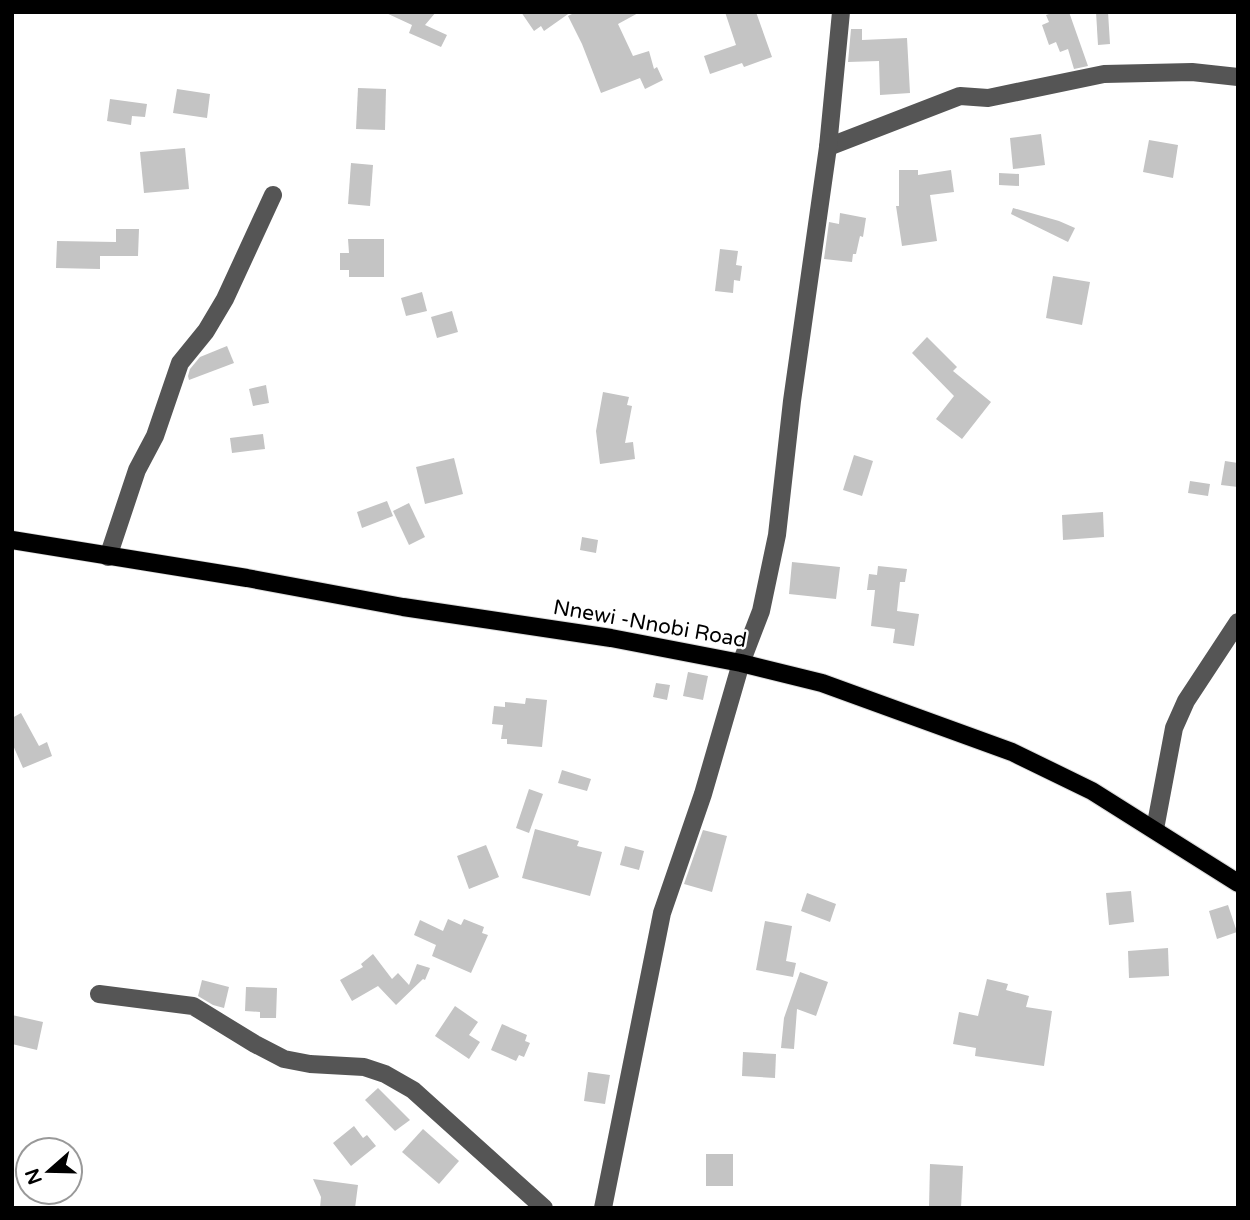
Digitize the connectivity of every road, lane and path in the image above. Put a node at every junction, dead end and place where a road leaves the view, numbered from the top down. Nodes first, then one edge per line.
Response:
1 (841, 12) edge
2 (1238, 77) edge
3 (828, 147) junction
4 (273, 195) dead end
5 (12, 540) edge
6 (108, 557) junction
7 (1238, 622) edge
8 (741, 663) junction
9 (1155, 829) junction
10 (1238, 883) edge
11 (99, 994) dead end
12 (544, 1208) edge
13 (603, 1208) edge

1 - 3 street
2 - 3 street
3 - 8 street
4 - 6 street
5 - 6 main road, Nnewi -Nnobi Road
6 - 8 main road, Nnewi -Nnobi Road
7 - 9 street
8 - 9 main road, Nnewi -Nnobi Road
8 - 13 street
9 - 10 main road, Nnewi -Nnobi Road
11 - 12 street

